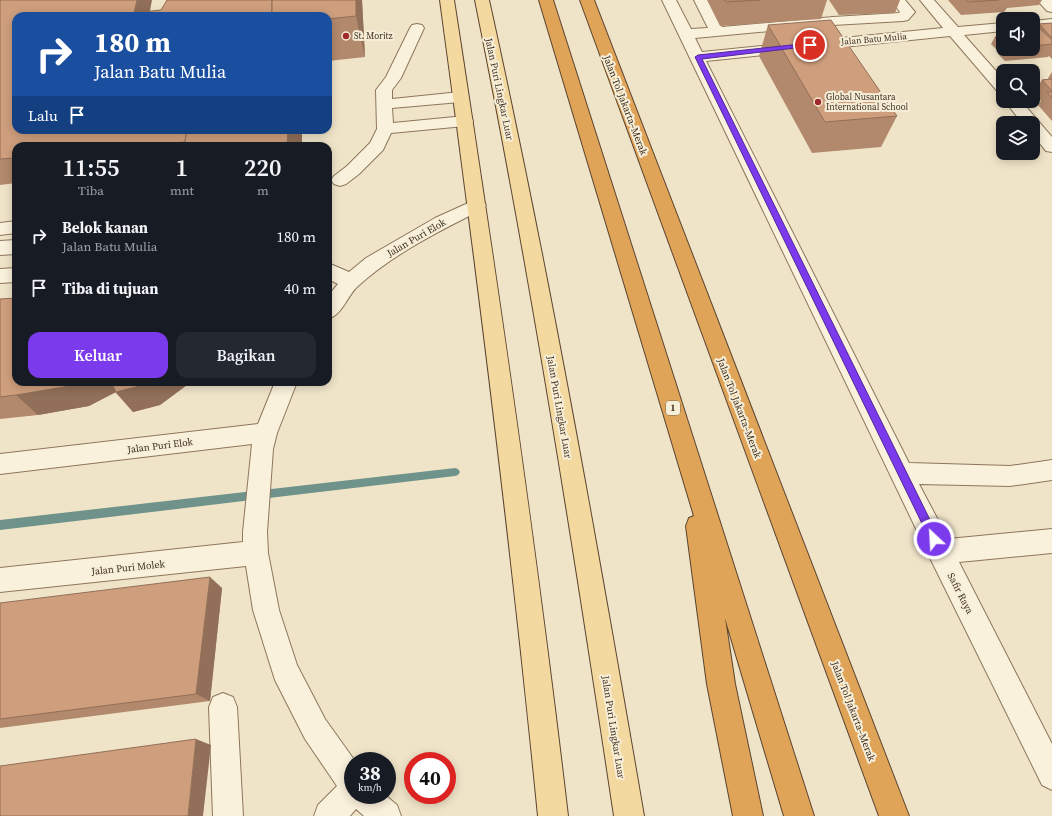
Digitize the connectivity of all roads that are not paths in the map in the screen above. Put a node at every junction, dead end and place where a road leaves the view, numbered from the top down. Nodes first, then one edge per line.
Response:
1 (546, 0) edge
2 (587, 0) edge
3 (669, 0) edge
4 (701, 0) edge
5 (898, 0) edge
6 (927, 0) edge
7 (1044, 0) edge
8 (1052, 8) edge
9 (466, 9) edge
10 (1052, 23) edge
11 (1040, 24) edge
12 (417, 28) dead end
13 (996, 28) edge
14 (717, 31) junction
15 (954, 32) junction
16 (686, 34) junction
17 (698, 57) junction
18 (996, 82) edge
19 (460, 97) junction
20 (385, 104) junction
21 (1019, 108) edge
22 (1025, 116) edge
23 (465, 121) junction
24 (385, 128) junction
25 (1040, 133) edge
26 (1052, 147) edge
27 (340, 180) dead end
28 (477, 205) junction
29 (12, 228) edge
30 (0, 229) edge
31 (12, 247) edge
32 (0, 248) edge
33 (332, 272) edge
34 (12, 275) edge
35 (0, 276) edge
36 (350, 282) junction
37 (332, 306) edge
38 (285, 386) edge
39 (264, 441) junction
40 (687, 452) junction
41 (0, 464) edge
42 (1052, 470) edge
43 (903, 473) junction
44 (1052, 541) edge
45 (256, 543) junction
46 (940, 552) junction
47 (0, 580) edge
48 (223, 706) dead end
49 (344, 771) edge
50 (1052, 776) edge
51 (344, 800) edge
52 (373, 804) edge
53 (228, 816) edge
54 (329, 816) edge
55 (386, 816) edge
56 (553, 816) edge
57 (629, 816) edge
58 (748, 816) edge
59 (798, 816) edge
60 (894, 816) edge

1 - 40 highway, 1
2 - 60 highway, Jalan Tol Jakarta–Merak
3 - 16 street, Safir Raya
4 - 14 street
5 - 14 street
6 - 15 street
7 - 8 street
9 - 19 main road, Jalan Puri Lingkar Luar
9 - 57 main road, Jalan Puri Lingkar Luar
10 - 11 street
12 - 20 street
13 - 15 street, Jalan Batu Mulia
14 - 16 street
15 - 17 street, Jalan Batu Mulia
15 - 18 street
16 - 17 street, Safir Raya
17 - 43 street, Safir Raya
19 - 20 street
19 - 23 main road, Jalan Puri Lingkar Luar
20 - 24 street
21 - 22 street
23 - 24 street
23 - 28 main road, Jalan Puri Lingkar Luar
24 - 27 street
25 - 26 street
28 - 36 street, Jalan Puri Elok
28 - 56 main road, Jalan Puri Lingkar Luar
29 - 30 street
31 - 32 street
33 - 36 street
34 - 35 street
36 - 37 street, Jalan Puri Elok
38 - 39 street
39 - 41 street, Jalan Puri Elok
39 - 45 street
40 - 58 highway
40 - 59 highway, 1
42 - 43 street
43 - 46 street, Safir Raya
44 - 46 street
45 - 47 street, Jalan Puri Molek
45 - 49 street
46 - 50 street, Safir Raya
48 - 53 street
51 - 54 street
52 - 55 street

